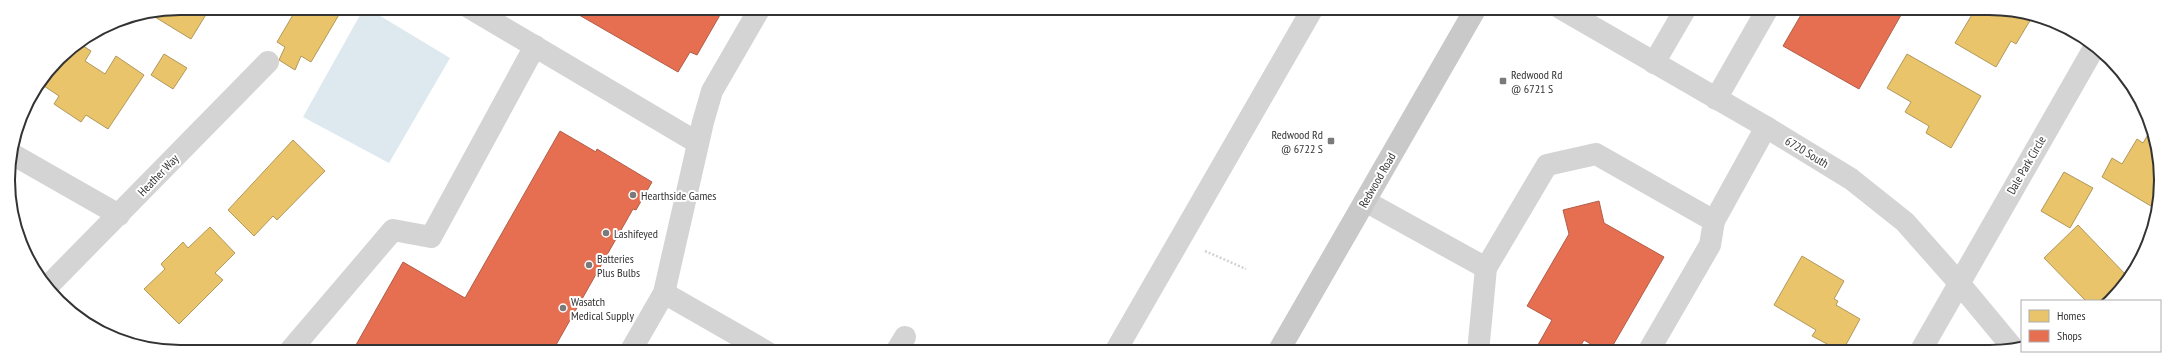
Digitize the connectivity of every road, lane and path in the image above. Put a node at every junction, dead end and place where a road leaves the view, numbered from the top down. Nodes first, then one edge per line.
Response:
1 (482, 15) edge
2 (756, 15) edge
3 (1309, 15) edge
4 (1472, 15) edge
5 (1572, 15) edge
6 (1682, 15) edge
7 (1764, 15) edge
8 (535, 46) junction
9 (2092, 51) edge
10 (268, 62) dead end
11 (1654, 63) junction
12 (1716, 100) junction
13 (1766, 127) junction
14 (698, 143) junction
15 (16, 156) edge
16 (1364, 200) junction
17 (118, 215) junction
18 (1714, 221) junction
19 (1198, 248) dead end
20 (1486, 268) junction
21 (1246, 269) dead end
22 (51, 283) edge
23 (1959, 283) junction
24 (664, 293) junction
25 (2010, 344) edge
26 (294, 345) edge
27 (634, 345) edge
28 (755, 345) edge
29 (1119, 345) edge
30 (1282, 345) edge
31 (1479, 345) edge
32 (1652, 345) edge
33 (1924, 345) edge

1 - 8 street
2 - 14 street
3 - 29 street
4 - 16 main road, Redwood Road
5 - 11 street, 6720 South
6 - 11 street
7 - 12 street
8 - 14 street
8 - 26 street
9 - 23 street, Dale Park Circle
10 - 17 street, Heather Way
11 - 12 street, 6720 South
12 - 13 street, 6720 South
13 - 18 street
13 - 23 street, 6720 South
14 - 24 street
15 - 17 street
16 - 20 street
16 - 30 main road, Redwood Road
17 - 22 street, Heather Way
18 - 20 street
18 - 32 street
19 - 21 path
20 - 31 street
23 - 25 street, 6720 South
23 - 33 street, Dale Park Circle
24 - 27 street
24 - 28 street

